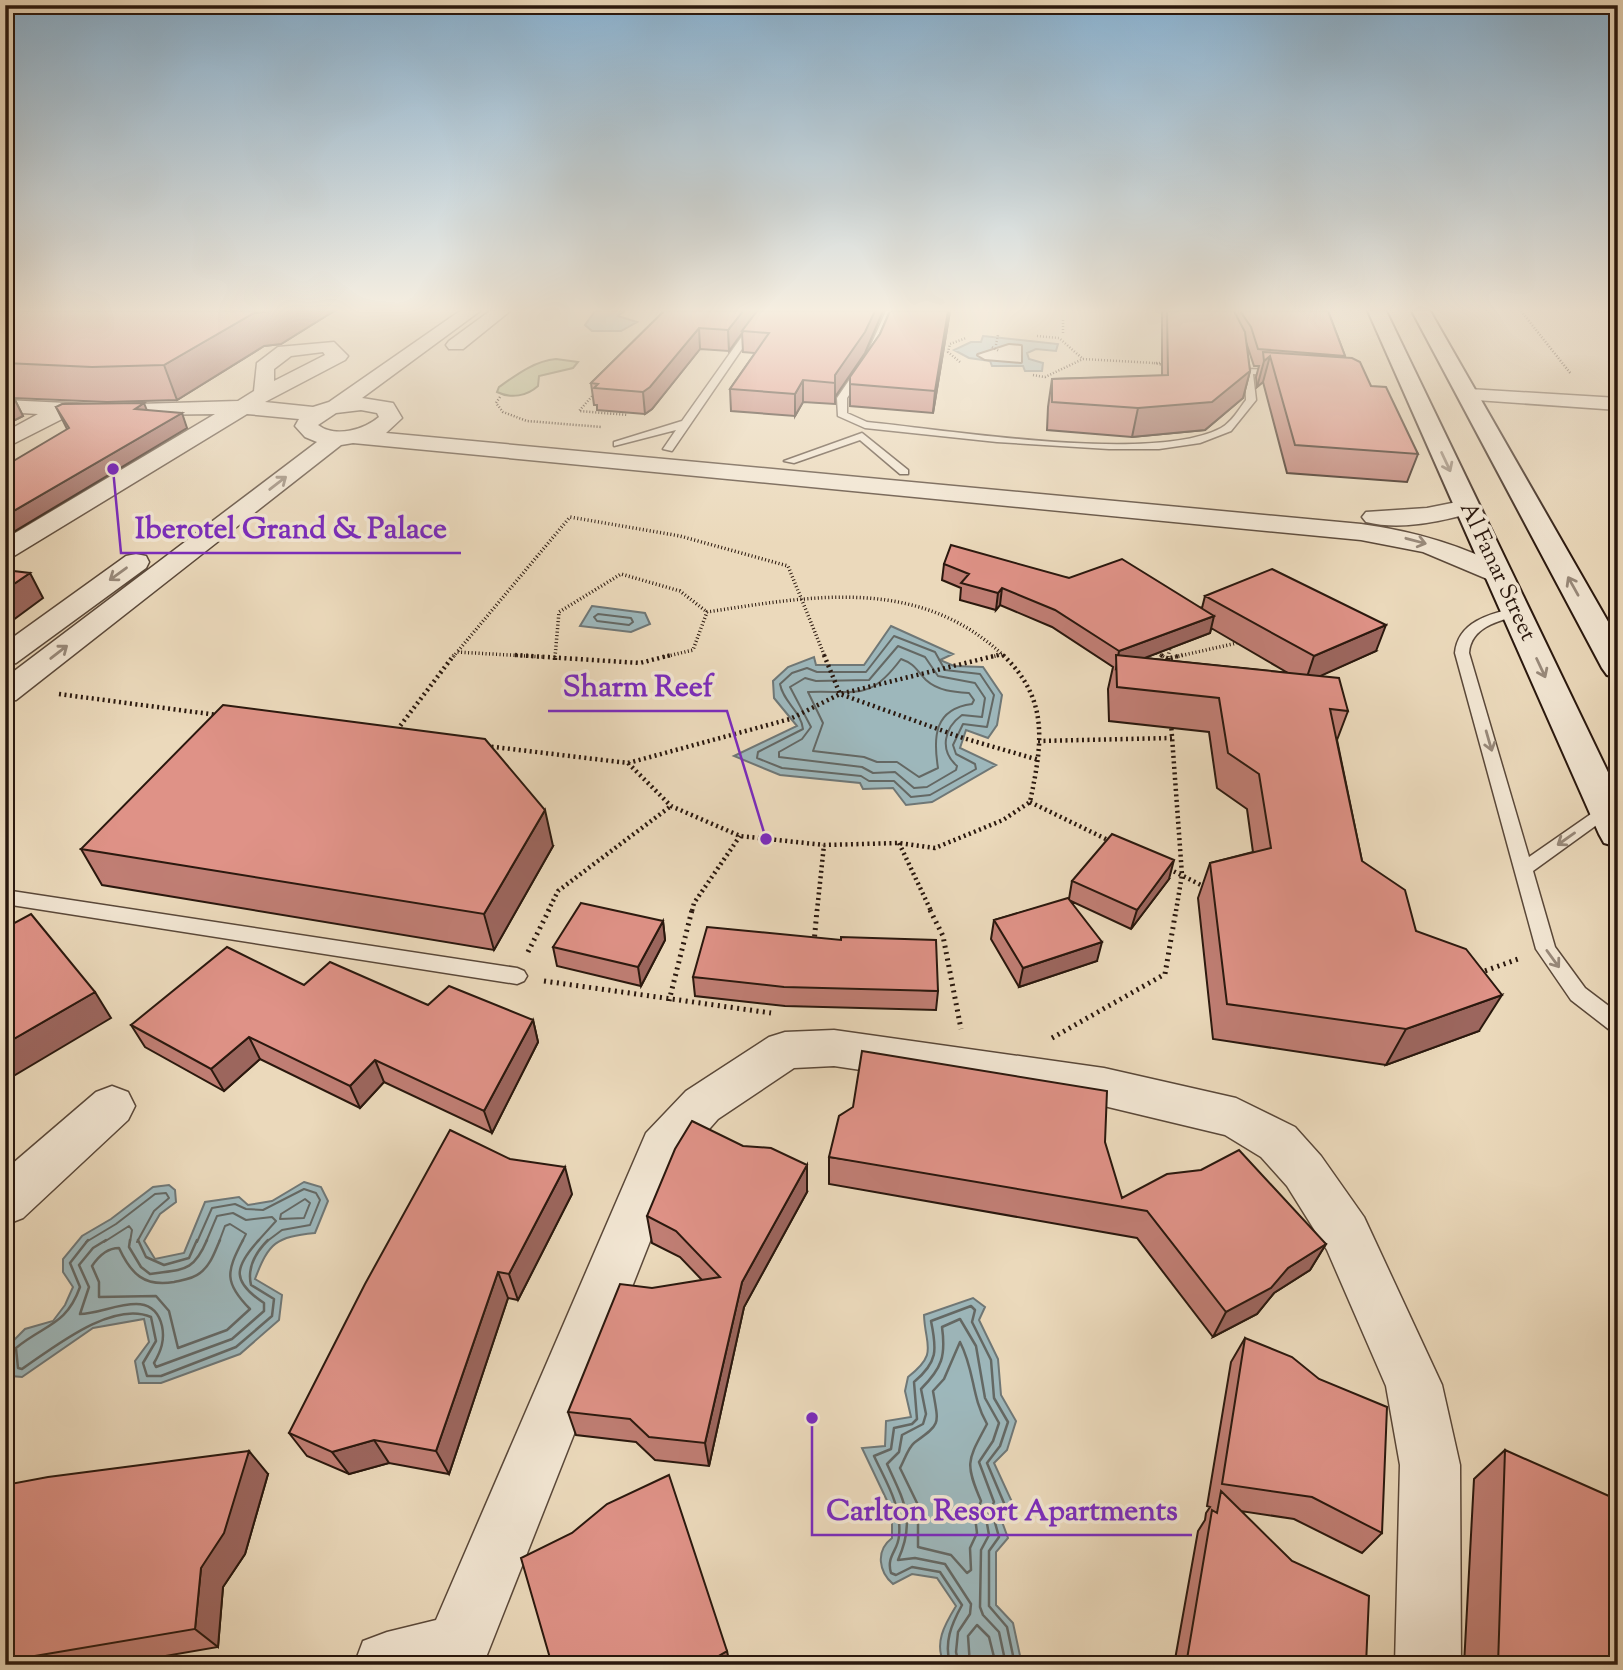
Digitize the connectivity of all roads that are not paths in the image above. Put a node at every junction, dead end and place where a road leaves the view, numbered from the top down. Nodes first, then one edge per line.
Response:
1 (375, 389) edge
2 (710, 389) edge
3 (848, 389) edge
4 (1250, 389) edge
5 (1413, 389) edge
6 (1466, 389) edge
7 (398, 390) dead end
8 (1469, 395) junction
9 (255, 400) junction
10 (1618, 404) edge
11 (5, 405) edge
12 (64, 409) junction
13 (383, 414) junction
14 (688, 421) junction
15 (330, 425) junction
16 (863, 431) junction
17 (5, 441) edge
18 (627, 442) junction
19 (668, 449) junction
20 (790, 461) junction
21 (904, 472) junction
22 (1467, 507) junction
23 (5, 550) edge
24 (1499, 576) junction
25 (1515, 612) junction
26 (5, 657) edge
27 (1618, 667) edge
28 (9, 690) edge
29 (1613, 822) edge
30 (1525, 868) junction
31 (5, 897) edge
32 (517, 976) road end
33 (1618, 1025) edge
34 (112, 1106) dead end
35 (5, 1202) edge
36 (464, 1656) edge
37 (387, 1665) edge
38 (1428, 1665) edge

1 - 15 street
2 - 14 lane
3 - 16 lane
4 - 16 lane
5 -> 22 main road, Al Fanar Street
6 - 8 main road, Al Fanar Street
7 - 13 street
8 - 10 street
27 -> 8 main road, Al Fanar Street
9 - 12 street
9 - 15 street
9 - 23 street
11 - 12 street
12 - 17 street
13 - 15 street
13 - 15 street
13 - 18 street
14 - 18 lane
14 - 19 lane
15 -> 24 street
15 -> 26 street
28 -> 15 street
16 - 20 lane
16 - 21 lane
18 - 19 street
19 - 20 street
20 - 21 street
21 - 22 street
22 - 24 main road, Al Fanar Street
24 - 25 main road, Al Fanar Street
25 -> 29 main road, Al Fanar Street
25 -> 30 lane
29 -> 30 lane
30 -> 33 lane
31 - 32 lane
34 - 35 street
36 - 37 street
36 - 38 street

